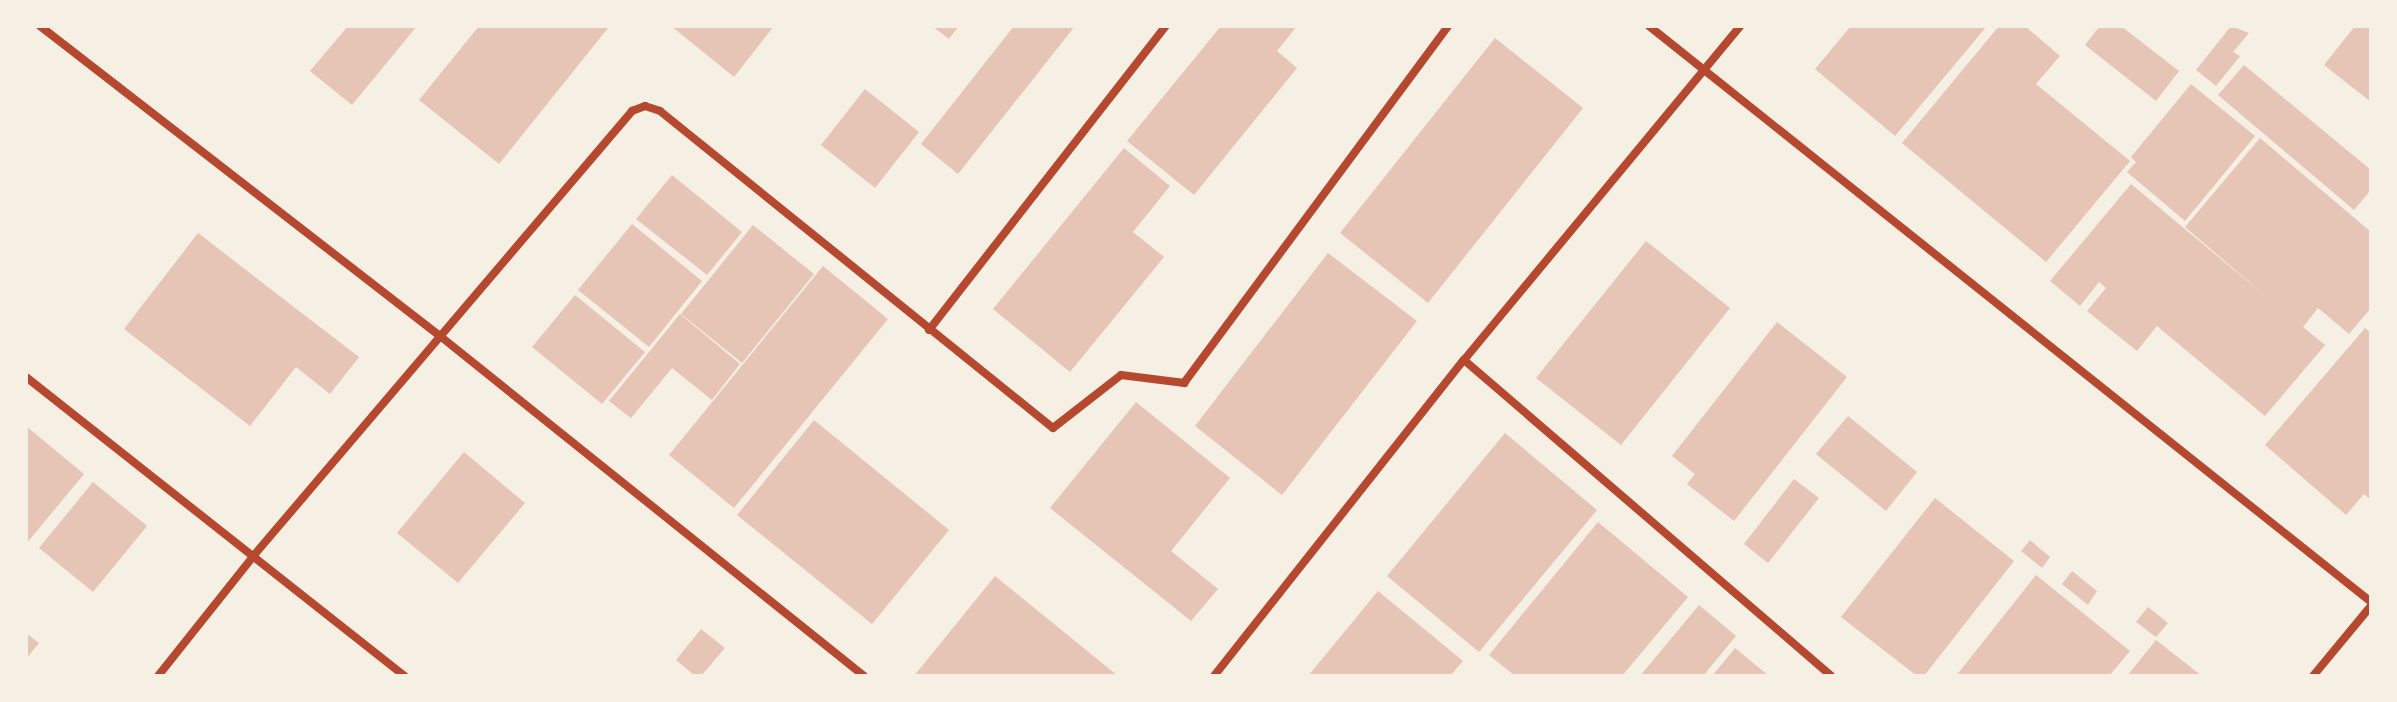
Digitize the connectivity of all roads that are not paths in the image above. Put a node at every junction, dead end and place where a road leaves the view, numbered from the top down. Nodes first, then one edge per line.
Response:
1 (40, 26) edge
2 (1166, 26) edge
3 (1448, 26) edge
4 (1649, 26) edge
5 (1740, 26) edge
6 (1702, 69) junction
7 (929, 330) junction
8 (440, 336) junction
9 (1464, 360) junction
10 (26, 377) edge
11 (255, 554) junction
12 (2371, 604) edge
13 (158, 676) edge
14 (405, 676) edge
15 (864, 676) edge
16 (1214, 676) edge
17 (1831, 676) edge
18 (2313, 676) edge

1 - 8 street
2 - 7 street
3 - 7 street
4 - 6 street
5 - 6 street
6 - 9 street
6 - 12 street
7 - 8 street
8 - 11 street
8 - 15 street
9 - 16 street
9 - 17 street
10 - 11 street
11 - 13 street
11 - 14 street
12 - 18 street

